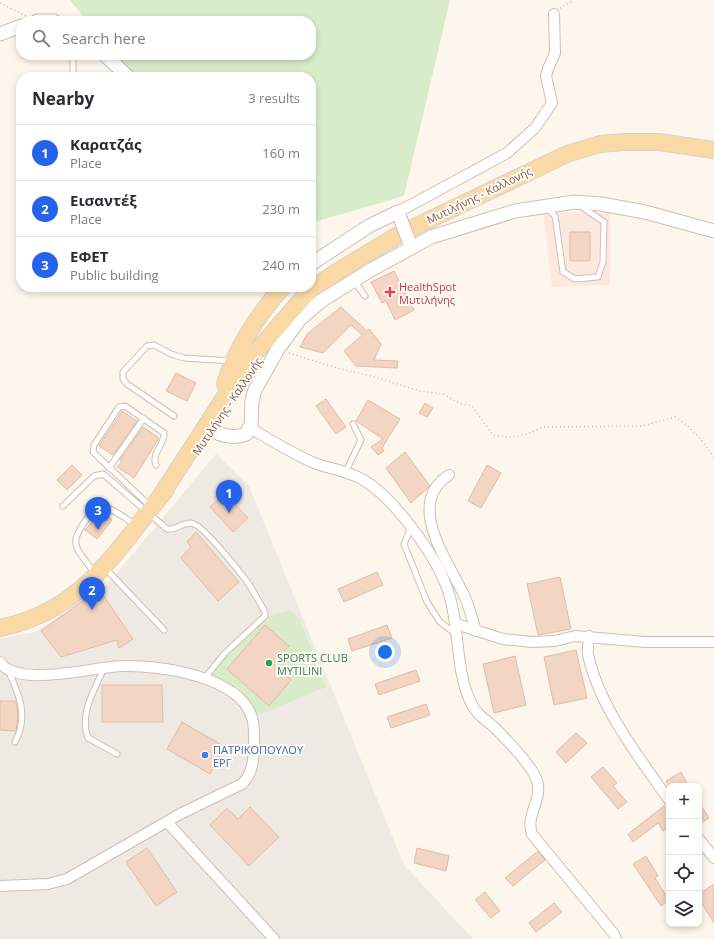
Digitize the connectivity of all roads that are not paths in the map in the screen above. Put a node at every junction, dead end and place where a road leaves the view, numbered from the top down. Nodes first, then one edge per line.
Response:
1 (554, 14) road end
2 (16, 27) edge
3 (0, 34) edge
4 (73, 60) edge
5 (110, 60) edge
6 (73, 72) edge
7 (123, 72) edge
8 (714, 150) edge
9 (575, 202) junction
10 (545, 206) junction
11 (399, 215) junction
12 (714, 231) edge
13 (410, 244) junction
14 (316, 261) edge
15 (354, 281) junction
16 (316, 286) edge
17 (279, 292) edge
18 (308, 292) edge
19 (365, 296) dead end
20 (275, 330) junction
21 (233, 361) junction
22 (219, 404) junction
23 (174, 416) dead end
24 (144, 418) junction
25 (353, 424) dead end
26 (214, 428) junction
27 (250, 428) junction
28 (156, 465) dead end
29 (109, 468) junction
30 (345, 473) junction
31 (449, 475) dead end
32 (63, 506) dead end
33 (153, 506) junction
34 (138, 526) junction
35 (410, 527) junction
36 (100, 572) junction
37 (0, 628) edge
38 (164, 630) dead end
39 (457, 630) junction
40 (476, 631) junction
41 (589, 636) junction
42 (714, 642) edge
43 (0, 662) edge
44 (104, 668) junction
45 (7, 670) junction
46 (204, 679) junction
47 (15, 742) dead end
48 (117, 754) dead end
49 (666, 796) edge
50 (167, 822) junction
51 (702, 843) edge
52 (714, 858) edge
53 (0, 886) edge
54 (274, 939) edge
55 (616, 939) edge

1 - 11 street
2 - 3 street
4 - 6 lane
5 - 7 street
8 - 16 main road, Μυτιλήνης - Καλλονής
9 - 10 street
9 - 10 lane
9 - 12 street
10 - 13 street
11 - 13 street, bridge
11 - 14 street
13 - 15 street
15 - 19 lane
15 - 27 street
17 - 21 main road
18 - 20 main road, Μυτιλήνης - Καλλονής
20 - 22 main road, Μυτιλήνης - Καλλονής
20 - 26 main road, Μυτιλήνης - Καλλονής
21 - 22 main road
21 - 23 lane
22 - 26 main road, Μυτιλήνης - Καλλονής
24 - 28 lane
24 - 29 lane
24 - 29 lane
25 - 30 lane
26 - 27 street
26 - 33 main road, Μυτιλήνης - Καλλονής
27 - 30 street
29 - 33 lane
30 - 35 street
31 - 40 street
32 - 33 lane
33 - 34 main road, Μυτιλήνης - Καλλονής
33 - 46 lane
34 - 36 main road, Μυτιλήνης - Καλλονής
34 - 36 lane
35 - 39 street
35 - 39 lane
36 - 37 main road, Μυτιλήνης - Καλλονής
36 - 38 lane
39 - 40 street
39 - 55 street
40 - 41 street
41 - 42 street
41 - 49 street
43 - 45 street
44 - 45 street
44 - 46 street
44 - 48 lane
45 - 47 lane
46 - 50 street
50 - 53 street
50 - 54 street
51 - 52 street

